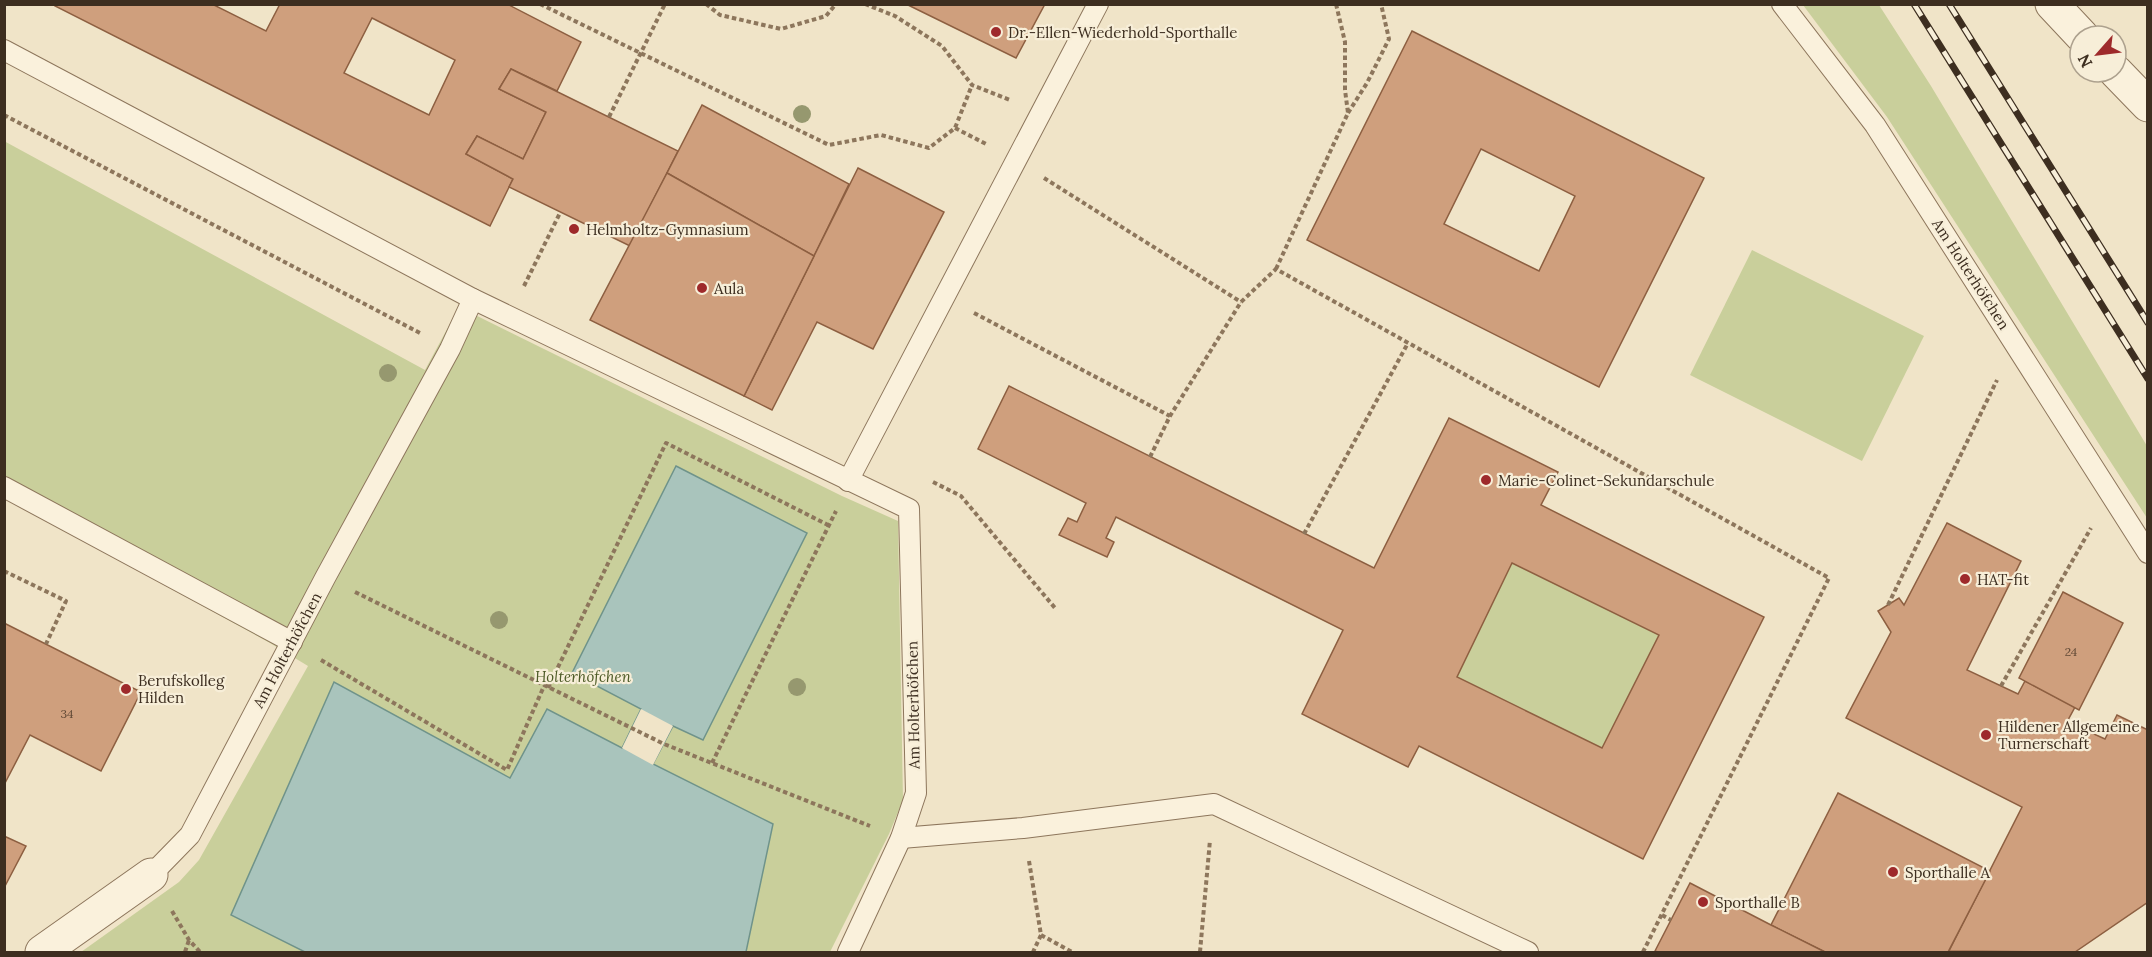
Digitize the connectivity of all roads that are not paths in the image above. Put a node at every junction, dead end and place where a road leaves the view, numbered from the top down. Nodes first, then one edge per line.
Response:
1 (1098, 4) edge
2 (1782, 4) edge
3 (2052, 4) edge
4 (2071, 24) edge
5 (4, 50) edge
6 (2128, 84) edge
7 (2148, 105) edge
8 (473, 299) junction
9 (848, 481) junction
10 (4, 487) edge
11 (2148, 553) edge
12 (292, 642) junction
13 (901, 838) junction
14 (151, 875) joint
15 (42, 952) edge
16 (848, 952) edge
17 (1528, 952) edge

1 - 9 lane
2 - 11 lane, Am Holterhöfchen
3 - 4 street
5 - 8 lane
6 - 7 street
8 - 9 lane
8 - 12 lane, Am Holterhöfchen
9 - 13 lane, Am Holterhöfchen
10 - 12 lane
12 - 14 lane, Am Holterhöfchen
13 - 16 lane, Am Holterhöfchen
13 - 17 lane
14 - 15 street, Am Holterhöfchen

